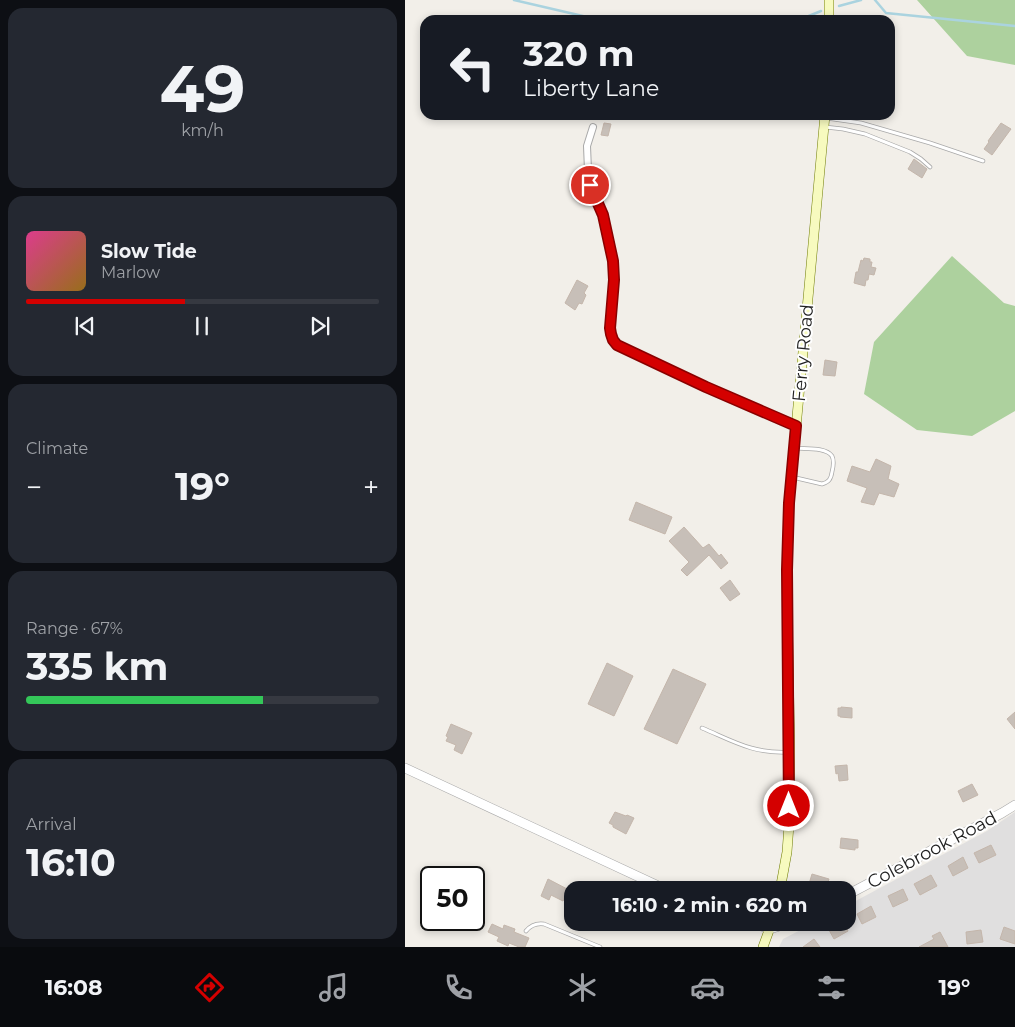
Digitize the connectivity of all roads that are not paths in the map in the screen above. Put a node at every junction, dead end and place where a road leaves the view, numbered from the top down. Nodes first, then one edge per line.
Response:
1 (829, 0) edge
2 (829, 15) edge
3 (825, 120) edge
4 (593, 127) dead end
5 (983, 161) dead end
6 (930, 167) dead end
7 (796, 426) junction
8 (794, 448) junction
9 (792, 477) junction
10 (702, 728) dead end
11 (790, 752) junction
12 (405, 768) edge
13 (1015, 804) edge
14 (648, 881) edge
15 (782, 881) edge
16 (856, 890) edge
17 (526, 931) dead end
18 (769, 931) edge
19 (600, 947) edge
20 (763, 947) edge

1 - 2 main road
3 - 5 lane
3 - 6 lane
3 - 7 main road, Ferry Road
4 - 7 street
7 - 8 main road, Ferry Road
8 - 9 main road, Ferry Road
8 - 9 lane
9 - 11 main road, Ferry Road
10 - 11 lane
11 - 15 main road, Ferry Road
12 - 14 street
13 - 16 street, Colebrook Road
17 - 19 lane
18 - 20 main road

